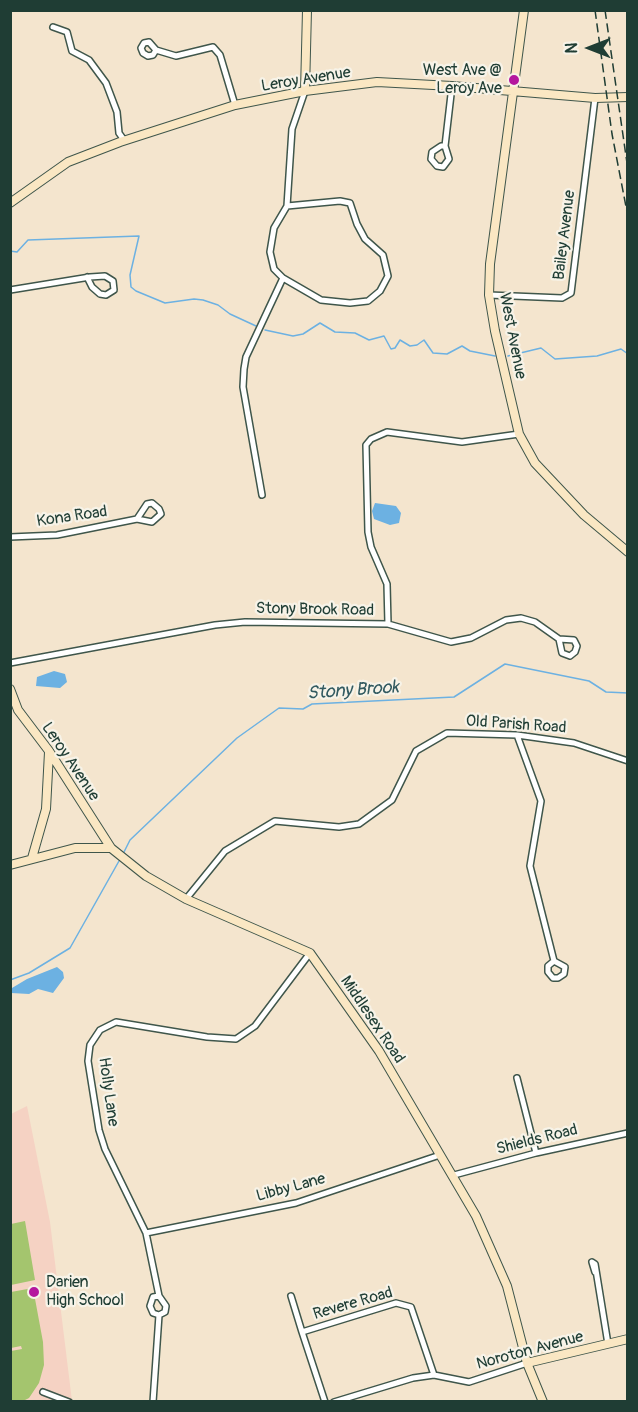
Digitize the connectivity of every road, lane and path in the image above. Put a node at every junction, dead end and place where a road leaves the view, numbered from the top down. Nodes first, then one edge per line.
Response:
1 (308, 10) edge
2 (524, 10) edge
3 (53, 27) dead end
4 (156, 50) dead end
5 (452, 86) junction
6 (305, 91) junction
7 (512, 91) junction
8 (627, 97) edge
9 (595, 98) junction
10 (235, 105) junction
11 (124, 140) junction
12 (445, 146) dead end
13 (10, 203) edge
14 (287, 206) junction
15 (87, 277) junction
16 (283, 278) junction
17 (10, 290) edge
18 (489, 295) junction
19 (519, 434) junction
20 (262, 495) dead end
21 (137, 519) junction
22 (10, 537) edge
23 (627, 552) edge
24 (388, 624) junction
25 (559, 639) dead end
26 (10, 663) edge
27 (10, 689) edge
28 (517, 735) junction
29 (49, 750) junction
30 (627, 761) edge
31 (111, 848) junction
32 (32, 858) junction
33 (10, 865) edge
34 (186, 899) junction
35 (310, 953) junction
36 (554, 961) dead end
37 (517, 1078) dead end
38 (627, 1133) edge
39 (536, 1153) junction
40 (440, 1155) junction
41 (454, 1175) junction
42 (146, 1233) junction
43 (595, 1272) dead end
44 (159, 1296) junction
45 (291, 1296) dead end
46 (159, 1315) junction
47 (302, 1332) junction
48 (627, 1339) edge
49 (608, 1344) junction
50 (526, 1363) junction
51 (435, 1375) junction
52 (43, 1392) dead end
53 (69, 1401) edge
54 (153, 1401) edge
55 (325, 1401) edge
56 (334, 1401) edge
57 (543, 1401) edge

1 - 6 main road
2 - 7 main road, West Avenue
3 - 11 street
4 - 10 street
5 - 6 main road, Leroy Avenue
5 - 7 main road, Leroy Avenue
5 - 12 street
6 - 10 main road, Leroy Avenue
6 - 14 street
7 - 9 main road, Leroy Avenue
7 - 18 main road, West Avenue
8 - 9 main road, Leroy Avenue
9 - 18 street, Bailey Avenue
10 - 11 main road, Leroy Avenue
11 - 13 main road, Leroy Avenue
14 - 16 street
14 - 16 street
15 - 15 street
15 - 17 street
16 - 20 street
18 - 19 main road, West Avenue
19 - 23 main road, West Avenue
19 - 24 street, Stony Brook Road
21 - 21 street, Kona Road
21 - 22 street, Kona Road
24 - 25 street
24 - 26 street, Stony Brook Road
27 - 29 main road, Leroy Avenue
28 - 30 street, Old Parish Road
28 - 34 street, Old Parish Road
28 - 36 street
29 - 31 main road, Leroy Avenue
29 - 32 main road
31 - 32 main road
31 - 34 main road
32 - 33 main road
34 - 35 main road
35 - 40 main road, Middlesex Road
35 - 42 street, Holly Lane
37 - 39 street
38 - 39 street, Shields Road
39 - 41 street, Shields Road
40 - 41 main road, Middlesex Road
40 - 42 street, Libby Lane
41 - 50 main road, Middlesex Road
42 - 44 street, Holly Lane
43 - 49 street
44 - 46 street, Holly Lane
44 - 46 street, Holly Lane
45 - 47 street, Revere Road
46 - 54 street, Holly Lane
47 - 51 street, Revere Road
47 - 55 street, Revere Road
48 - 49 main road, Noroton Avenue
49 - 50 main road, Noroton Avenue
50 - 51 street, Noroton Avenue
50 - 57 main road, Middlesex Road
51 - 56 street, Noroton Avenue
52 - 53 street

